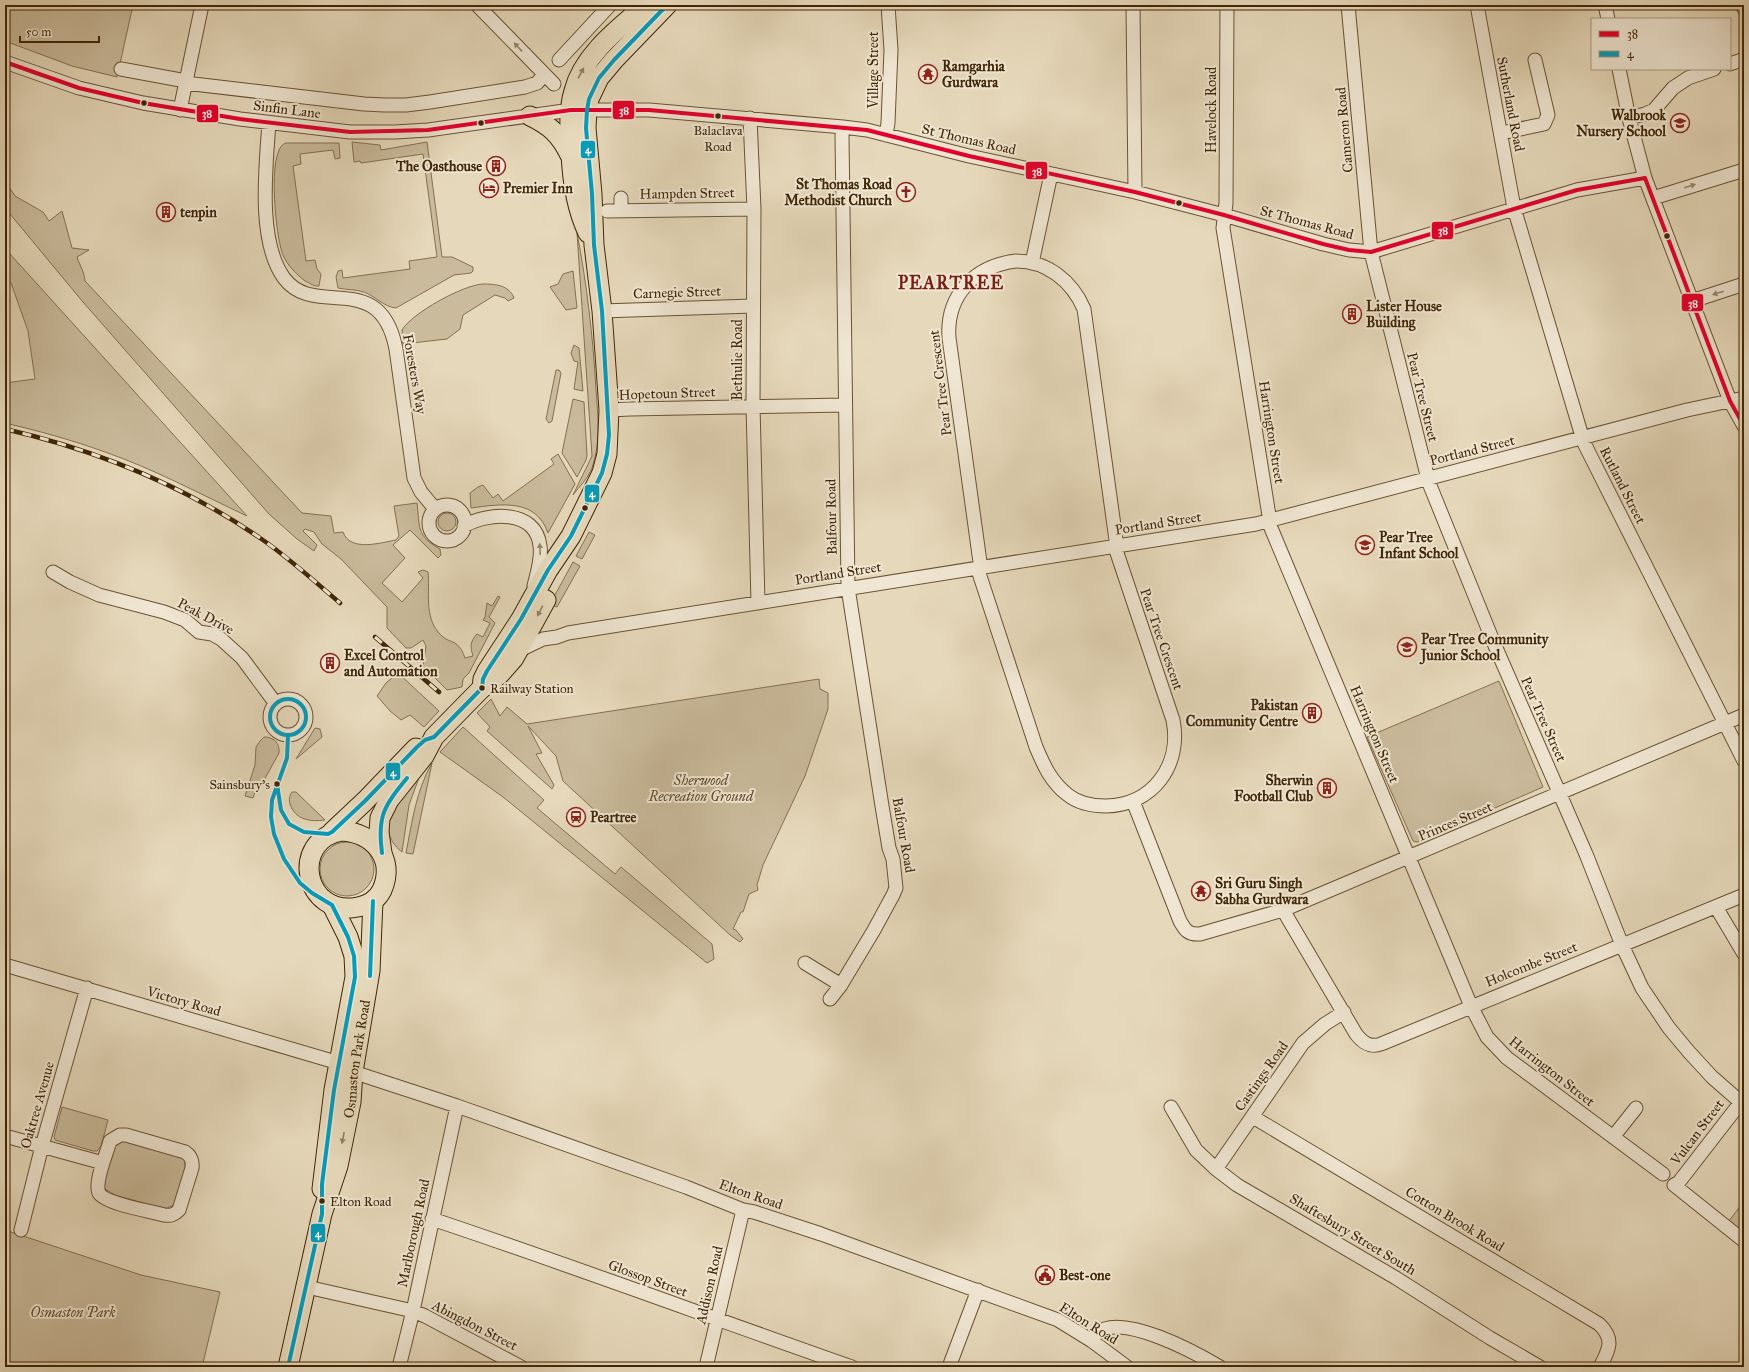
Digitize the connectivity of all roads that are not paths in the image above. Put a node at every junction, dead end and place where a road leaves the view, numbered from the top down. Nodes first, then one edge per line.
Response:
1 (202, 5) edge
2 (477, 5) edge
3 (610, 5) edge
4 (646, 5) edge
5 (667, 5) edge
6 (888, 5) edge
7 (1133, 5) edge
8 (1227, 5) edge
9 (1348, 5) edge
10 (1476, 5) edge
11 (1605, 5) edge
12 (1742, 5) edge
13 (1744, 10) edge
14 (1608, 18) edge
15 (1744, 59) edge
16 (559, 60) dead end
17 (1535, 60) dead end
18 (5, 62) edge
19 (1731, 64) edge
20 (121, 69) dead end
21 (1619, 70) edge
22 (1711, 70) edge
23 (185, 82) junction
24 (180, 110) junction
25 (579, 110) junction
26 (530, 116) junction
27 (750, 118) junction
28 (1629, 118) junction
29 (269, 123) junction
30 (843, 127) junction
31 (1501, 133) junction
32 (886, 135) junction
33 (572, 158) junction
34 (1744, 170) edge
35 (1050, 174) junction
36 (1645, 178) junction
37 (1135, 192) junction
38 (1653, 198) junction
39 (754, 208) junction
40 (1514, 208) junction
41 (607, 211) dead end
42 (1224, 215) junction
43 (594, 245) junction
44 (1371, 252) junction
45 (1032, 263) junction
46 (1744, 284) edge
47 (1692, 301) junction
48 (753, 306) junction
49 (602, 311) junction
50 (1744, 398) edge
51 (1730, 401) junction
52 (845, 405) junction
53 (753, 406) junction
54 (609, 410) junction
55 (1744, 426) edge
56 (1582, 438) junction
57 (1428, 478) junction
58 (435, 509) junction
59 (1270, 519) junction
60 (464, 526) junction
61 (571, 536) junction
62 (1116, 546) junction
63 (980, 567) junction
64 (53, 572) dead end
65 (848, 588) junction
66 (531, 601) junction
67 (758, 603) junction
68 (531, 628) junction
69 (568, 633) junction
70 (518, 651) junction
71 (498, 655) junction
72 (482, 688) junction
73 (276, 704) dead end
74 (1744, 715) edge
75 (1724, 722) junction
76 (434, 737) junction
77 (1744, 761) edge
78 (1560, 794) junction
79 (1133, 801) junction
80 (332, 832) junction
81 (382, 853) junction
82 (1410, 858) junction
83 (1744, 894) edge
84 (373, 901) junction
85 (332, 905) junction
86 (1716, 907) junction
87 (1283, 910) junction
88 (1622, 945) junction
89 (1744, 954) edge
90 (805, 963) dead end
91 (5, 965) edge
92 (841, 985) junction
93 (87, 988) junction
94 (830, 1000) dead end
95 (1471, 1006) junction
96 (1344, 1012) junction
97 (346, 1067) junction
98 (1742, 1103) edge
99 (457, 1106) junction
100 (1171, 1108) dead end
101 (1636, 1108) dead end
102 (1253, 1117) junction
103 (5, 1136) edge
104 (1614, 1137) junction
105 (42, 1146) junction
106 (103, 1163) junction
107 (1216, 1169) junction
108 (1663, 1174) dead end
109 (743, 1210) junction
110 (432, 1219) junction
111 (21, 1230) dead end
112 (1744, 1241) edge
113 (307, 1287) junction
114 (978, 1290) junction
115 (413, 1311) junction
116 (717, 1320) junction
117 (1092, 1341) junction
118 (288, 1367) edge
119 (399, 1367) edge
120 (522, 1367) edge
121 (706, 1367) edge
122 (852, 1367) edge
123 (949, 1367) edge
124 (1127, 1367) edge
125 (1220, 1367) edge
126 (1540, 1367) edge
127 (1600, 1367) edge

1 - 23 street
23 -> 2 street, Sinfin Lane
3 - 16 street
25 -> 4 highway
5 - 25 highway
6 - 32 street, Village Street
7 - 37 street
8 - 42 street, Havelock Road
9 - 44 street, Cameron Road
10 - 31 street, Sutherland Road
11 - 14 street
12 - 13 street
15 - 19 street
17 - 31 street
18 - 24 street, Sinfin Lane
20 - 23 street, Sinfin Lane
21 - 28 street
22 - 28 street
23 - 24 street
24 - 29 street, Sinfin Lane
25 - 26 street, Sinfin Lane
25 - 27 street
25 - 33 highway, Osmaston Park Road
25 - 43 highway, Osmaston Park Road
26 - 29 street, Sinfin Lane
26 - 33 highway
27 - 30 street
27 - 39 street, Bethulie Road
28 - 36 street
29 - 58 street, Foresters Way
30 - 32 street
30 - 52 street, Balfour Road
31 - 40 street, Sutherland Road
32 - 35 street, St Thomas Road
33 - 43 highway, Osmaston Park Road
38 -> 34 street
35 - 37 street, St Thomas Road
35 - 45 street
36 - 38 street
36 - 40 street, St Thomas Road
37 - 42 street, St Thomas Road
38 - 47 street
39 - 41 street, Hampden Street
39 - 48 street, Bethulie Road
40 - 44 street, St Thomas Road
40 - 56 street, Rutland Street
42 - 44 street, St Thomas Road
42 - 59 street, Harrington Street
43 - 49 highway, Osmaston Park Road
44 - 57 street, Pear Tree Street
45 - 62 street, Pear Tree Crescent
45 - 63 street, Pear Tree Crescent
46 -> 47 street
47 - 51 street
48 - 49 street, Carnegie Street
48 - 53 street, Bethulie Road
49 - 54 highway, Osmaston Park Road
50 - 51 street, Portland Street
51 - 55 street
51 - 56 street, Portland Street
52 - 53 street, Hopetoun Street
52 - 65 street, Balfour Road
53 - 54 street, Hopetoun Street
53 - 67 street, Bethulie Road
54 - 61 highway, Osmaston Park Road
56 - 57 street, Portland Street
56 - 75 street, Rutland Street
57 - 59 street, Portland Street
57 - 78 street, Pear Tree Street
58 - 60 street
58 - 60 street
59 - 62 street, Portland Street
59 - 82 street, Harrington Street
66 -> 60 street
61 - 66 highway, Osmaston Park Road
61 -> 68 highway, Osmaston Park Road
62 - 63 street, Portland Street
62 - 79 street, Pear Tree Crescent
63 - 65 street, Portland Street
63 - 79 street, Pear Tree Crescent
64 - 73 street, Peak Drive
65 - 67 street, Portland Street
65 - 92 street, Balfour Road
66 - 71 highway, Osmaston Park Road
67 - 69 street, Portland Street
68 - 69 street, Portland Street
68 - 70 highway, Osmaston Park Road
68 - 71 street
69 - 70 street, Portland Street
70 - 72 highway, Osmaston Park Road
71 - 72 highway, Osmaston Park Road
72 - 76 highway, Osmaston Park Road
74 - 75 street, Princes Street
75 - 77 street, Rutland Street
75 - 78 street, Princes Street
76 - 80 highway, Osmaston Park Road
76 - 81 highway, Osmaston Park Road
78 - 82 street, Princes Street
78 - 88 street, Pear Tree Street
79 - 87 street, Princes Street
80 - 81 highway
80 - 85 highway, Osmaston Park Road
81 - 84 highway, Osmaston Park Road
82 - 87 street, Princes Street
82 - 95 street, Harrington Street
83 - 86 street, Holcombe Street
84 - 85 highway, Osmaston Park Road
84 - 97 highway, Osmaston Park Road
85 - 97 highway, Osmaston Park Road
86 - 88 street, Holcombe Street
86 - 89 street
87 - 96 street, Holcombe Street
88 - 95 street, Holcombe Street
88 - 98 street, Pear Tree Street
90 - 92 street
91 - 93 street, Victory Road
92 - 94 street, Balfour Road
93 - 97 street, Victory Road
93 - 105 street, Oaktree Avenue
95 - 96 street, Holcombe Street
95 - 104 street, Harrington Street
96 - 102 street, Castings Road
97 - 99 street, Elton Road
97 - 113 highway, Osmaston Park Road
98 - 112 street, Vulcan Street
99 - 109 street, Elton Road
99 - 110 street, Marlborough Road
100 - 107 street, Shaftesbury Street South
101 - 104 street
102 - 107 street, Castings Road
102 - 127 street, Cotton Brook Road
103 - 105 street
104 - 108 street, Harrington Street
105 - 106 street
105 - 111 street, Oaktree Avenue
106 - 106 street
107 - 126 street, Shaftesbury Street South
109 - 114 street, Elton Road
109 - 116 street, Addison Road
110 - 115 street, Marlborough Road
110 - 116 street, Glossop Street
113 - 115 street, Abingdon Street
113 - 118 highway, Osmaston Park Road
114 - 117 street, Elton Road
114 - 123 street
115 - 119 street, Marlborough Road
115 - 120 street, Abingdon Street
116 - 121 street, Addison Road
116 - 122 street, Glossop Street
117 - 124 street, Elton Road
117 - 125 street

